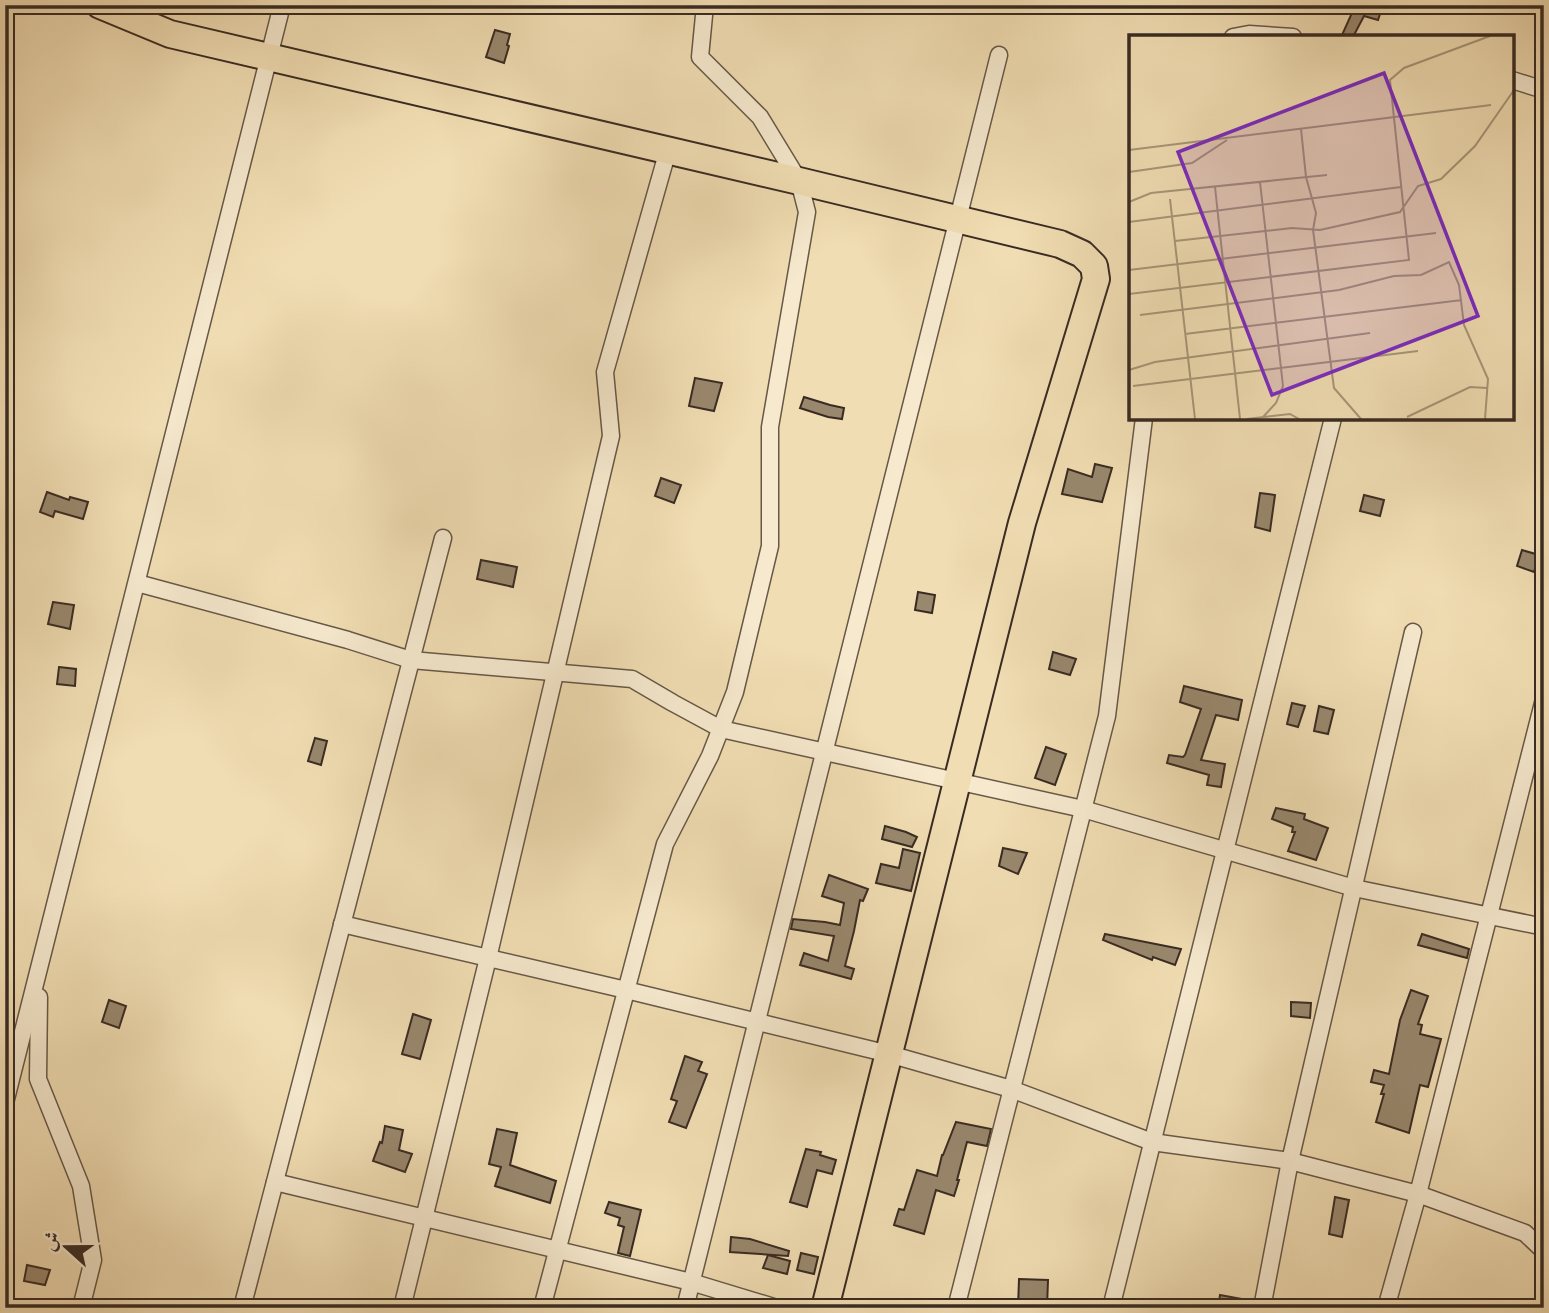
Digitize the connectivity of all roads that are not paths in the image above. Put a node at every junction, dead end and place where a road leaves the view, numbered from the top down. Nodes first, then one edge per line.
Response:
1 (100, 5) edge
2 (282, 5) edge
3 (705, 5) edge
4 (1244, 35) edge
5 (1264, 35) edge
6 (999, 55) dead end
7 (270, 58) junction
8 (1514, 81) edge
9 (1544, 90) edge
10 (668, 150) junction
11 (799, 181) junction
12 (958, 219) junction
13 (1144, 420) edge
14 (1333, 420) edge
15 (443, 538) dead end
16 (137, 583) junction
17 (1413, 632) dead end
18 (411, 660) junction
19 (556, 672) junction
20 (1544, 699) edge
21 (721, 729) junction
22 (824, 752) junction
23 (957, 781) junction
24 (1083, 809) junction
25 (1224, 851) junction
26 (1354, 888) junction
27 (1489, 915) junction
28 (342, 924) junction
29 (1544, 928) edge
30 (488, 958) junction
31 (39, 970) junction
32 (626, 990) junction
33 (757, 1022) junction
34 (888, 1055) junction
35 (1012, 1089) junction
36 (5, 1103) edge
37 (1152, 1142) junction
38 (1290, 1161) junction
39 (275, 1182) junction
40 (1418, 1195) junction
41 (424, 1217) junction
42 (556, 1249) junction
43 (1544, 1251) edge
44 (691, 1282) junction
45 (81, 1308) edge
46 (242, 1308) edge
47 (402, 1308) edge
48 (542, 1308) edge
49 (685, 1308) edge
50 (777, 1308) edge
51 (825, 1308) edge
52 (956, 1308) edge
53 (1111, 1308) edge
54 (1262, 1308) edge
55 (1387, 1308) edge

1 - 7 main road
2 - 7 street
3 - 11 street
4 - 5 street
6 - 12 street
7 - 10 main road
7 - 16 street
8 - 9 street
10 - 11 main road
10 - 19 street
11 - 12 main road
11 - 21 street
12 - 22 street
12 - 23 main road
13 - 24 street
14 - 25 street
15 - 18 street
16 - 18 street
16 - 31 street
17 - 26 street
18 - 19 street
18 - 28 street
19 - 21 street
19 - 30 street
20 - 27 street
21 - 22 street
21 - 32 street
22 - 23 street
22 - 33 street
23 - 24 street
23 - 34 main road
24 - 25 street
24 - 35 street
25 - 26 street
25 - 37 street
26 - 27 street
26 - 38 street
27 - 29 street
27 - 40 street
28 - 30 street
28 - 39 street
30 - 32 street
30 - 41 street
31 - 36 street
31 - 45 street
32 - 33 street
32 - 42 street
33 - 34 street
33 - 44 street
34 - 35 street
34 - 51 main road
35 - 37 street
35 - 52 street
37 - 38 street
37 - 53 street
38 - 40 street
38 - 54 street
39 - 41 street
39 - 46 street
40 - 43 street
40 - 55 street
41 - 42 street
41 - 47 street
42 - 44 street
42 - 48 street
44 - 49 street
44 - 50 street

